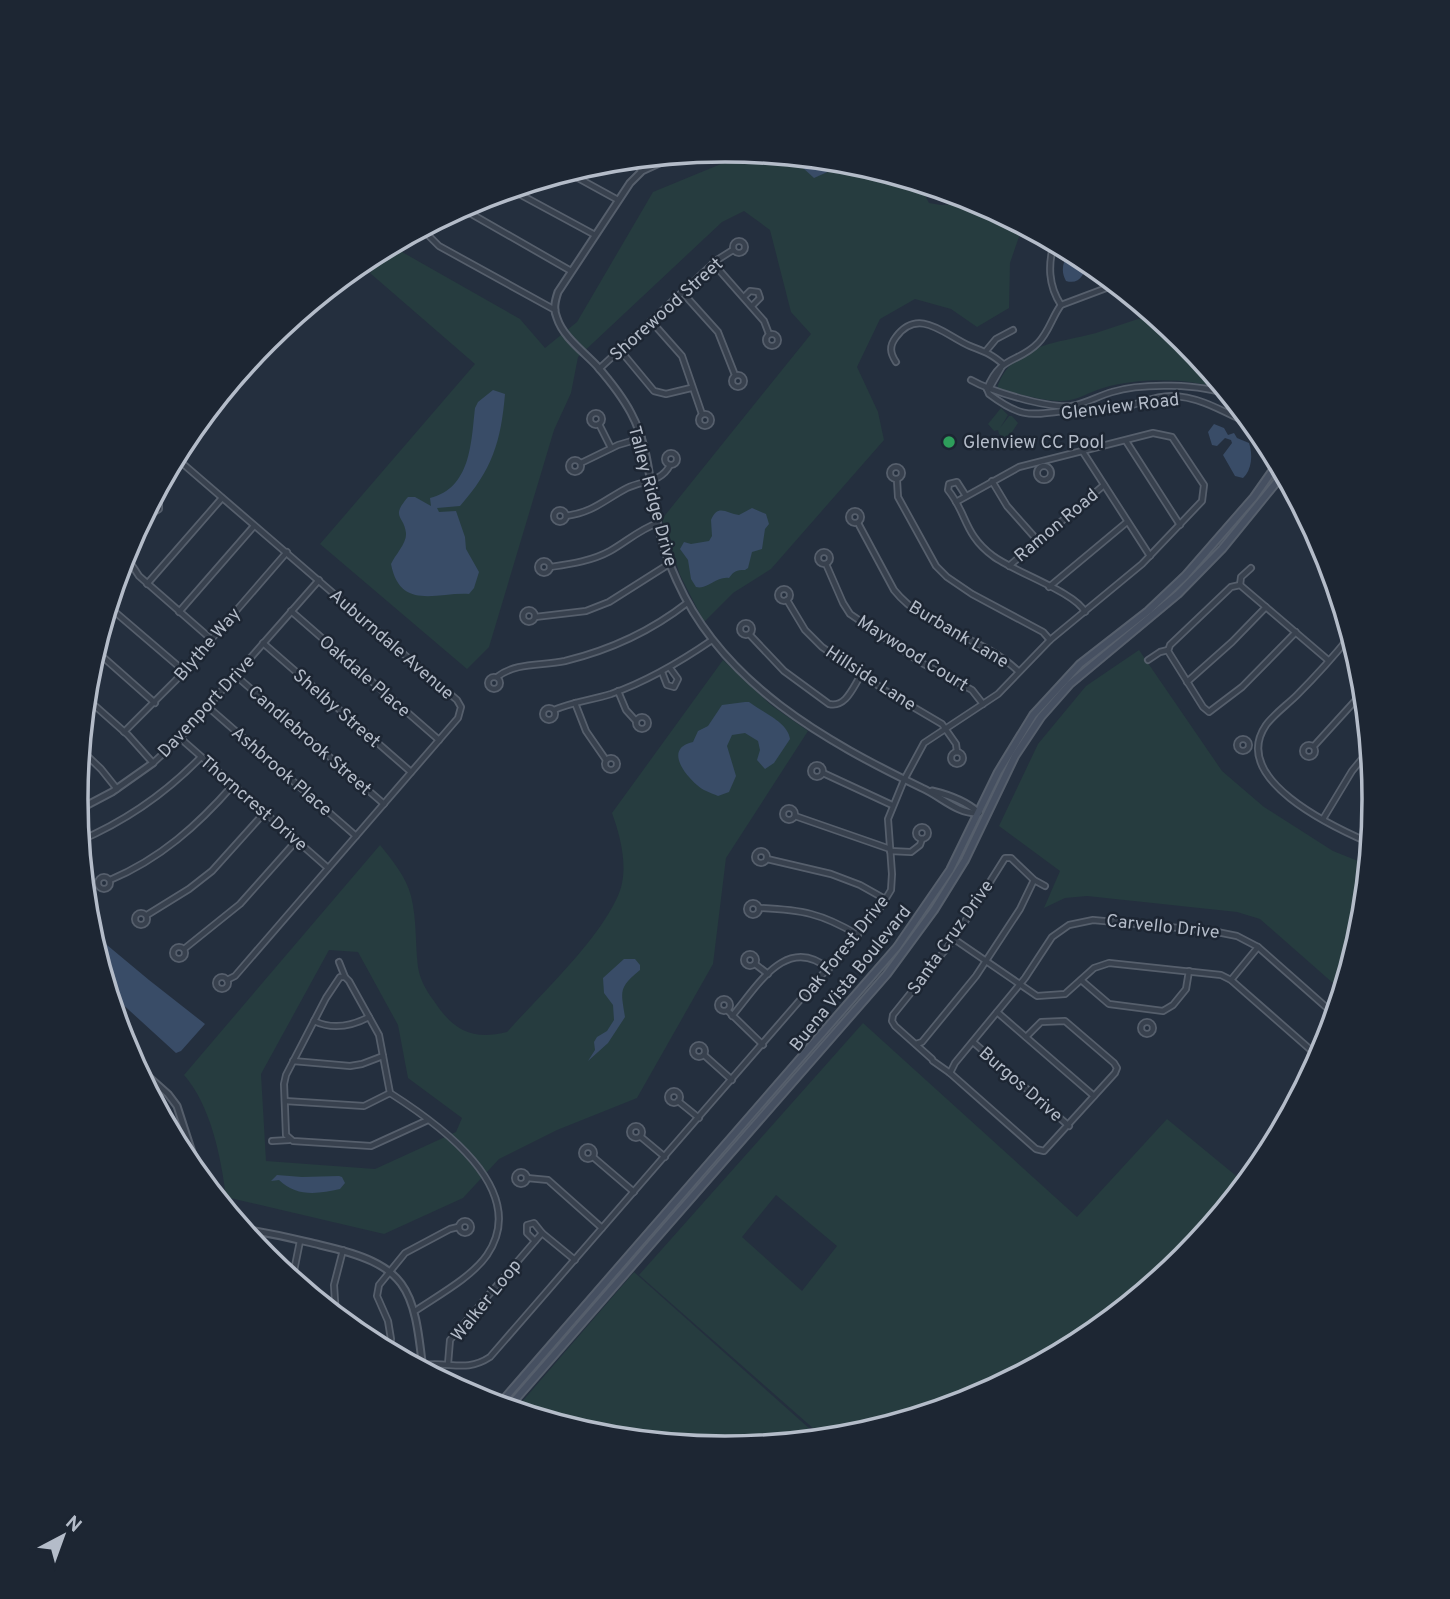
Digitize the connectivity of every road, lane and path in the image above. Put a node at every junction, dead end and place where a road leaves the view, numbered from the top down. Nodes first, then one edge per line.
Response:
1 (653, 166) edge
2 (639, 168) edge
3 (642, 171) junction
4 (580, 179) edge
5 (522, 195) edge
6 (618, 200) junction
7 (473, 215) edge
8 (428, 235) edge
9 (595, 235) junction
10 (733, 250) dead end
11 (1052, 252) edge
12 (713, 263) junction
13 (571, 271) junction
14 (1106, 289) edge
15 (682, 292) junction
16 (744, 297) junction
17 (1061, 305) junction
18 (752, 306) junction
19 (555, 310) junction
20 (651, 321) junction
21 (1013, 330) dead end
22 (769, 334) dead end
23 (620, 350) junction
24 (986, 351) junction
25 (896, 362) dead end
26 (1002, 366) junction
27 (599, 369) junction
28 (735, 375) dead end
29 (971, 380) dead end
30 (691, 388) junction
31 (987, 389) junction
32 (1215, 392) edge
33 (702, 414) dead end
34 (1236, 418) edge
35 (599, 424) dead end
36 (642, 438) junction
37 (1126, 440) junction
38 (611, 448) junction
39 (1083, 452) junction
40 (580, 463) dead end
41 (183, 464) edge
42 (670, 465) dead end
43 (1272, 472) edge
44 (897, 480) dead end
45 (651, 481) junction
46 (992, 481) junction
47 (1277, 481) edge
48 (1104, 485) junction
49 (966, 496) junction
50 (1254, 497) junction
51 (222, 498) junction
52 (956, 502) junction
53 (1261, 502) junction
54 (566, 516) dead end
55 (1127, 522) junction
56 (658, 523) junction
57 (858, 523) dead end
58 (1181, 525) junction
59 (254, 526) junction
60 (1038, 541) junction
61 (287, 552) junction
62 (1150, 556) junction
63 (669, 564) junction
64 (826, 564) dead end
65 (550, 566) dead end
66 (1009, 566) junction
67 (132, 568) edge
68 (1251, 568) dead end
69 (319, 580) junction
70 (148, 584) junction
71 (1240, 585) junction
72 (1049, 587) junction
73 (787, 600) dead end
74 (687, 603) junction
75 (1266, 607) junction
76 (291, 611) junction
77 (179, 612) junction
78 (1085, 612) junction
79 (116, 613) edge
80 (535, 617) dead end
81 (1296, 632) junction
82 (750, 635) dead end
83 (211, 639) junction
84 (712, 640) junction
85 (1050, 640) junction
86 (263, 643) junction
87 (1343, 644) edge
88 (1168, 650) junction
89 (104, 658) edge
90 (1148, 660) dead end
91 (1328, 660) junction
92 (670, 668) junction
93 (184, 671) junction
94 (1018, 671) junction
95 (662, 672) junction
96 (236, 675) junction
97 (861, 675) junction
98 (497, 677) dead end
99 (1187, 682) junction
100 (618, 691) junction
101 (1355, 701) edge
102 (155, 703) junction
103 (575, 703) junction
104 (983, 704) junction
105 (95, 706) edge
106 (208, 707) junction
107 (554, 710) dead end
108 (636, 722) dead end
109 (946, 729) junction
110 (124, 732) junction
111 (180, 738) junction
112 (439, 740) junction
113 (1249, 745) dead end
114 (1259, 746) junction
115 (1314, 746) dead end
116 (957, 752) dead end
117 (201, 757) junction
118 (89, 758) edge
119 (606, 760) dead end
120 (1361, 762) edge
121 (153, 763) junction
122 (411, 772) junction
123 (823, 773) dead end
124 (904, 780) junction
125 (233, 785) junction
126 (117, 789) junction
127 (384, 804) junction
128 (88, 805) edge
129 (893, 805) junction
130 (265, 812) junction
131 (979, 813) junction
132 (795, 816) dead end
133 (987, 817) junction
134 (1323, 819) junction
135 (89, 836) edge
136 (356, 836) junction
137 (1361, 838) edge
138 (922, 839) dead end
139 (297, 840) junction
140 (890, 850) junction
141 (767, 859) dead end
142 (328, 868) junction
143 (110, 880) dead end
144 (1034, 880) junction
145 (1045, 886) dead end
146 (885, 900) junction
147 (760, 908) dead end
148 (147, 915) dead end
149 (858, 935) junction
150 (954, 939) junction
151 (1258, 947) junction
152 (184, 949) dead end
153 (986, 961) junction
154 (339, 962) dead end
155 (755, 964) dead end
156 (829, 969) junction
157 (1189, 971) junction
158 (768, 974) junction
159 (345, 977) junction
160 (228, 980) dead end
161 (1081, 980) junction
162 (1231, 980) junction
163 (1020, 984) junction
164 (1327, 1008) edge
165 (1148, 1009) junction
166 (728, 1011) dead end
167 (997, 1012) junction
168 (732, 1016) junction
169 (369, 1017) junction
170 (314, 1021) junction
171 (1147, 1022) dead end
172 (1026, 1037) junction
173 (973, 1042) junction
174 (916, 1044) junction
175 (763, 1045) junction
176 (1311, 1050) edge
177 (704, 1055) dead end
178 (383, 1056) junction
179 (293, 1061) junction
180 (950, 1073) junction
181 (153, 1080) edge
182 (733, 1080) junction
183 (390, 1093) junction
184 (1094, 1096) junction
185 (285, 1101) junction
186 (678, 1101) dead end
187 (699, 1118) junction
188 (428, 1120) junction
189 (1069, 1126) junction
190 (641, 1137) dead end
191 (289, 1140) junction
192 (272, 1142) dead end
193 (190, 1146) edge
194 (593, 1157) dead end
195 (665, 1157) junction
196 (527, 1178) dead end
197 (634, 1192) junction
198 (458, 1227) dead end
199 (603, 1228) junction
200 (259, 1232) edge
201 (542, 1233) junction
202 (300, 1241) junction
203 (535, 1241) junction
204 (342, 1250) junction
205 (575, 1260) junction
206 (294, 1269) edge
207 (389, 1271) junction
208 (612, 1282) junction
209 (335, 1304) edge
210 (415, 1311) junction
211 (391, 1342) edge
212 (422, 1360) edge
213 (448, 1364) junction
214 (435, 1367) edge
215 (506, 1398) edge
216 (514, 1401) edge

1 - 3 street
2 - 3 street
3 - 6 street
4 - 6 street
5 - 9 street
6 - 9 street
7 - 13 street
8 - 19 street
9 - 13 street
10 - 12 street, Shorewood Street
11 - 17 street
12 - 15 street, Shorewood Street
12 - 16 street
13 - 19 street
14 - 17 street
15 - 20 street, Shorewood Street
15 - 28 street
16 - 18 street
16 - 18 street
17 - 26 street
18 - 22 street
19 - 27 street, Talley Ridge Drive
20 - 23 street, Shorewood Street
20 - 30 street
21 - 24 street
23 - 27 street, Shorewood Street
23 - 30 street
24 - 25 street
24 - 26 street
26 - 31 street
26 - 31 street
27 - 36 street, Talley Ridge Drive
29 - 31 street, Glenview Road
30 - 33 street
31 - 32 street, Glenview Road
31 - 34 street, Glenview Road
35 - 38 street
36 - 38 street
36 - 45 street, Talley Ridge Drive
37 - 39 street
37 - 58 street
37 - 58 street, Oak Forest Drive
38 - 40 street
39 - 46 street
39 - 48 street
41 - 51 street, Auburndale Avenue
42 - 45 street
43 - 50 main road, Buena Vista Boulevard
44 - 85 street
45 - 54 street
45 - 56 street, Talley Ridge Drive
46 - 49 street
46 - 60 street
47 - 53 main road, Buena Vista Boulevard
48 - 55 street
48 - 60 street, Ramon Road
49 - 52 street
49 - 52 street
50 - 53 main road
50 - 131 main road, Buena Vista Boulevard
51 - 59 street, Auburndale Avenue
51 - 70 street
52 - 66 street
53 - 133 main road, Buena Vista Boulevard
55 - 62 street
55 - 72 street
56 - 63 street, Talley Ridge Drive
56 - 65 street
57 - 94 street, Burbank Lane
58 - 62 street, Oak Forest Drive
59 - 61 street, Auburndale Avenue
59 - 77 street
60 - 66 street, Ramon Road
61 - 69 street, Auburndale Avenue
61 - 83 street, Blythe Way
62 - 78 street, Oak Forest Drive
63 - 74 street, Talley Ridge Drive
63 - 80 street
64 - 104 street, Maywood Court
66 - 72 street
67 - 70 street
68 - 71 street
69 - 76 street, Davenport Drive
69 - 112 street, Auburndale Avenue
70 - 77 street
71 - 75 street
71 - 88 street
72 - 78 street
73 - 97 street, Hillside Lane
74 - 84 street, Talley Ridge Drive
74 - 98 street
75 - 81 street
75 - 99 street
76 - 86 street, Davenport Drive
76 - 112 street, Oakdale Place
77 - 83 street
78 - 85 street, Oak Forest Drive
79 - 93 street
81 - 91 street
81 - 99 street
82 - 97 street
83 - 93 street, Blythe Way
84 - 92 street
84 - 124 street, Talley Ridge Drive
85 - 94 street, Oak Forest Drive
86 - 96 street, Davenport Drive
86 - 122 street, Shelby Street
87 - 91 street
88 - 90 street
88 - 99 street
89 - 102 street
91 - 114 street
92 - 95 street
92 - 95 street
93 - 102 street, Blythe Way
94 - 104 street, Oak Forest Drive
95 - 100 street
96 - 106 street, Davenport Drive
96 - 127 street, Candlebrook Street
97 - 109 street, Hillside Lane
100 - 103 street
100 - 108 street
101 - 115 street
102 - 110 street, Blythe Way
103 - 107 street
103 - 119 street
104 - 109 street, Oak Forest Drive
105 - 110 street
106 - 111 street, Davenport Drive
106 - 136 street, Ashbrook Place
109 - 116 street, Hillside Lane
109 - 124 street, Oak Forest Drive
110 - 121 street
111 - 117 street, Thorncrest Drive
111 - 121 street, Davenport Drive
112 - 122 street, Auburndale Avenue
113 - 114 street
114 - 134 street
117 - 125 street, Thorncrest Drive
117 - 135 street
118 - 126 street
120 - 134 street
121 - 126 street, Davenport Drive
122 - 127 street, Auburndale Avenue
123 - 129 street
124 - 129 street, Oak Forest Drive
124 - 131 street, Talley Ridge Drive
125 - 130 street, Thorncrest Drive
125 - 143 street
126 - 128 street, Davenport Drive
127 - 136 street, Auburndale Avenue
129 - 140 street, Oak Forest Drive
130 - 139 street, Thorncrest Drive
130 - 148 street
131 - 133 main road
131 - 208 main road, Buena Vista Boulevard
132 - 140 street
133 - 208 main road, Buena Vista Boulevard
134 - 137 street
136 - 142 street, Auburndale Avenue
138 - 140 street
139 - 142 street, Thorncrest Drive
139 - 152 street
140 - 146 street, Oak Forest Drive
141 - 146 street
142 - 160 street, Auburndale Avenue
144 - 145 street
144 - 150 street, Santa Cruz Drive
144 - 153 street
146 - 149 street, Oak Forest Drive
147 - 149 street
149 - 156 street, Oak Forest Drive
150 - 153 street
150 - 174 street, Santa Cruz Drive
151 - 162 street
151 - 163 street, Carvello Drive
151 - 164 street, Carvello Drive
153 - 163 street
153 - 174 street
154 - 159 street
155 - 158 street
156 - 158 street
156 - 175 street, Oak Forest Drive
157 - 161 street
157 - 162 street
157 - 165 street
158 - 168 street
159 - 169 street
159 - 170 street
161 - 163 street
161 - 165 street
162 - 176 street
163 - 167 street, Carvello Drive
165 - 171 street
166 - 168 street
167 - 172 street
167 - 173 street, Carvello Drive
168 - 175 street
169 - 170 street
169 - 178 street
170 - 179 street
172 - 184 street
172 - 184 street
173 - 180 street, Carvello Drive
173 - 189 street, Burgos Drive
174 - 180 street
175 - 182 street, Oak Forest Drive
177 - 182 street
178 - 179 street
178 - 183 street
179 - 185 street
180 - 189 street
181 - 193 street
182 - 187 street, Oak Forest Drive
183 - 185 street
183 - 188 street
184 - 189 street
185 - 191 street
186 - 187 street
187 - 195 street, Oak Forest Drive
188 - 191 street
188 - 210 street
190 - 195 street
191 - 192 street
194 - 197 street
195 - 197 street, Oak Forest Drive
196 - 199 street
197 - 199 street, Oak Forest Drive
198 - 207 street
199 - 205 street, Oak Forest Drive
200 - 202 street
201 - 203 street, Walker Loop
201 - 203 street, Walker Loop
201 - 205 street
202 - 204 street
202 - 206 street
203 - 213 street, Walker Loop
204 - 207 street
204 - 209 street
205 - 213 street, Oak Forest Drive
207 - 210 street
207 - 211 street
208 - 215 main road, Buena Vista Boulevard
208 - 216 main road, Buena Vista Boulevard
210 - 212 street
213 - 214 street, Oak Forest Drive

